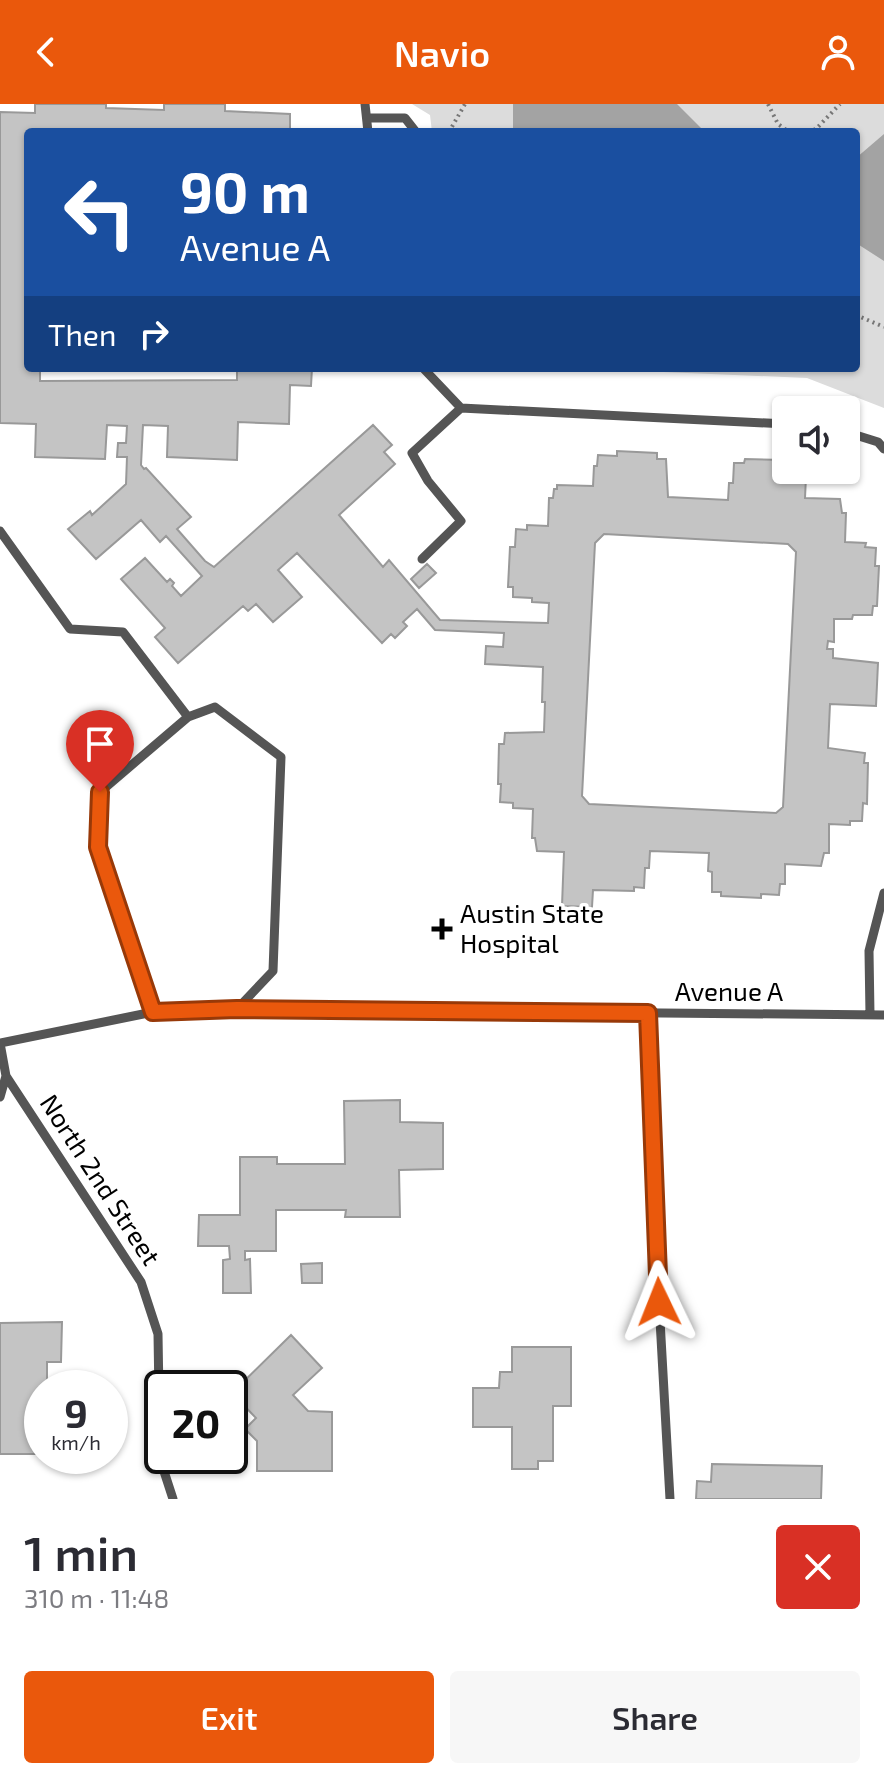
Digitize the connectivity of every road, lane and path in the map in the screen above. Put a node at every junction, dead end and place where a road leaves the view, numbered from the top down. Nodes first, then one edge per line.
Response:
1 (365, 104) edge
2 (465, 104) edge
3 (768, 104) edge
4 (840, 104) edge
5 (367, 118) junction
6 (368, 128) edge
7 (413, 128) edge
8 (451, 128) edge
9 (784, 128) edge
10 (817, 128) edge
11 (860, 317) edge
12 (884, 327) edge
13 (427, 372) edge
14 (461, 408) junction
15 (772, 423) edge
16 (860, 436) edge
17 (884, 449) edge
18 (0, 531) edge
19 (422, 559) dead end
20 (188, 717) junction
21 (884, 893) edge
22 (237, 1009) junction
23 (153, 1012) junction
24 (648, 1013) junction
25 (870, 1015) junction
26 (884, 1015) edge
27 (0, 1043) edge
28 (6, 1076) junction
29 (0, 1097) edge
30 (173, 1499) edge
31 (670, 1499) edge

1 - 5 lane
2 - 8 path
3 - 9 path
4 - 10 path
5 - 6 lane
5 - 7 lane
11 - 12 path
13 - 14 lane
14 - 15 lane
14 - 19 lane
16 - 17 lane
18 - 20 lane
20 - 22 lane
20 - 23 lane
21 - 25 lane
22 - 23 lane, Avenue A
22 - 24 lane, Avenue A
23 - 27 lane, Avenue A
24 - 25 lane, Avenue A
24 - 31 lane
25 - 26 lane, Avenue A
27 - 28 lane
28 - 29 lane
28 - 30 lane, North 2nd Street

